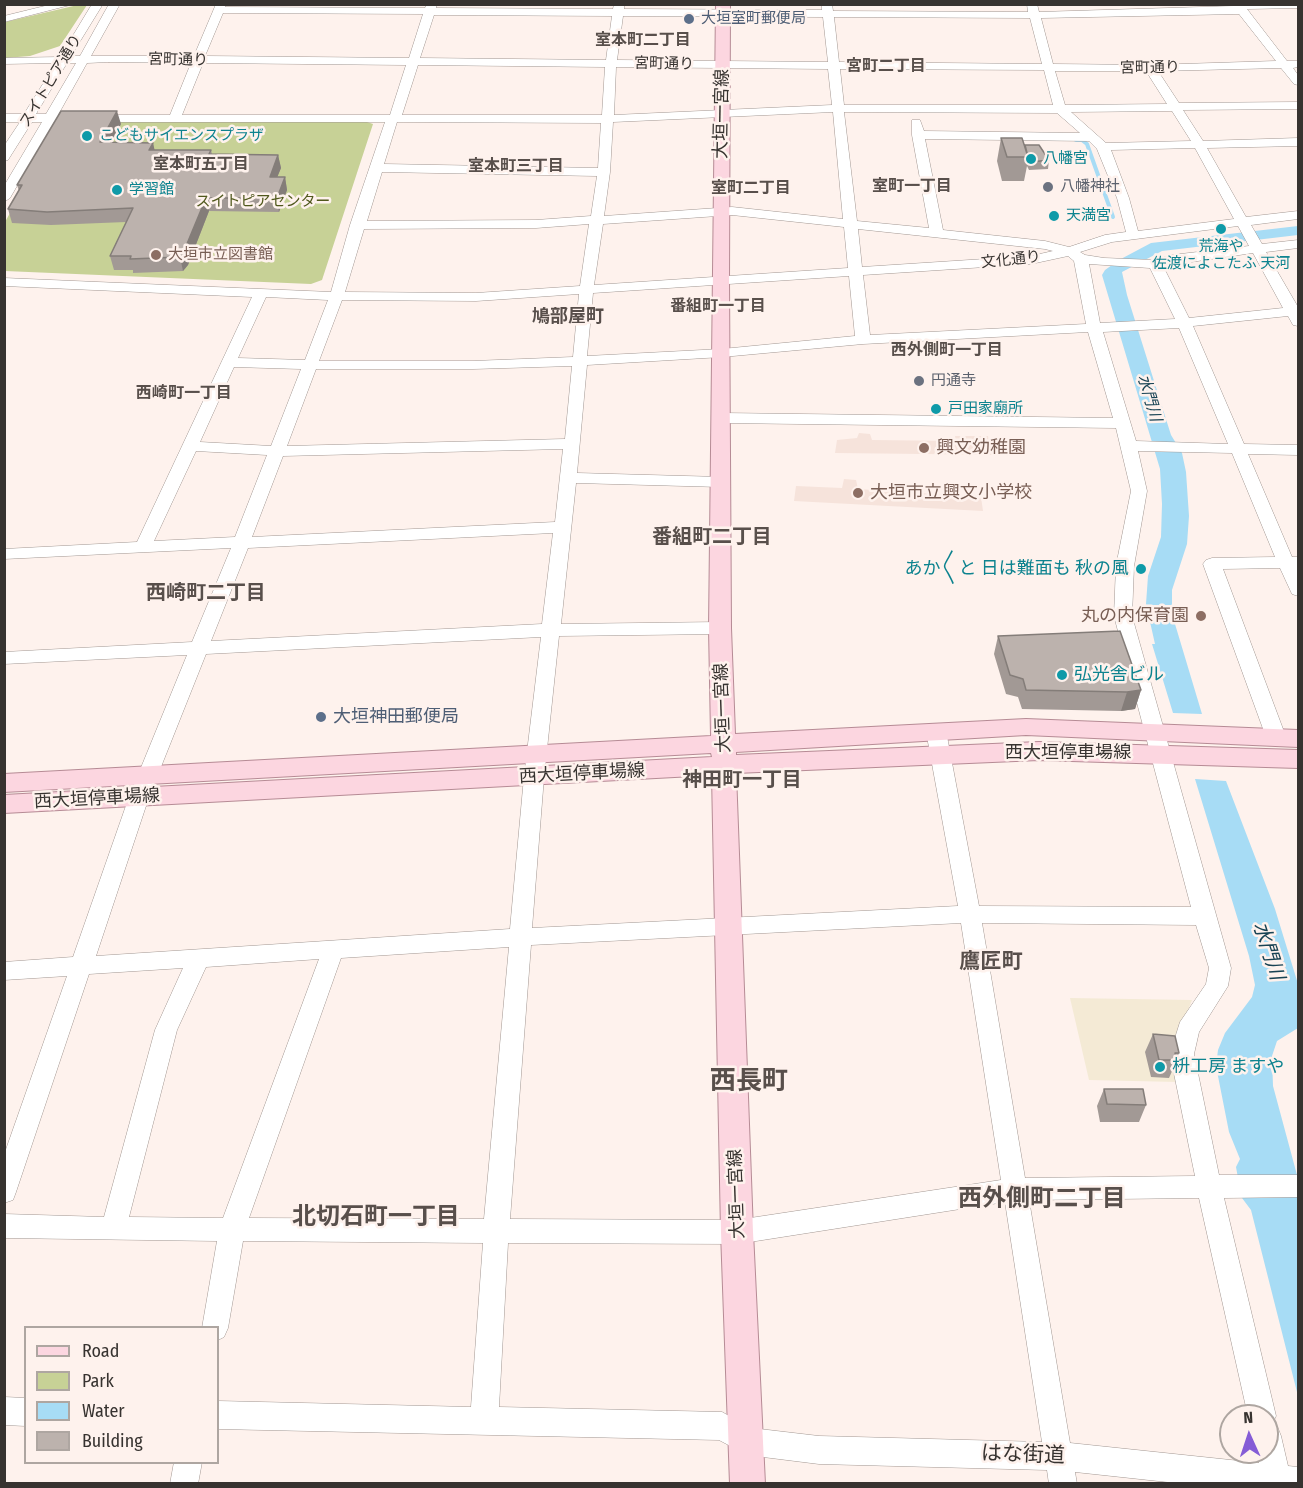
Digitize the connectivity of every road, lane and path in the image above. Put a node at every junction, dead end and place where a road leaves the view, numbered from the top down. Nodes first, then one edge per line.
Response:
1 (69, 4) edge
2 (98, 4) edge
3 (115, 4) edge
4 (1299, 5) edge
5 (220, 7) edge
6 (430, 8) edge
7 (618, 9) edge
8 (722, 9) edge
9 (827, 9) edge
10 (1033, 10) edge
11 (1242, 11) junction
12 (4, 19) edge
13 (66, 59) junction
14 (84, 59) junction
15 (22, 60) junction
16 (198, 60) junction
17 (4, 61) edge
18 (414, 62) junction
19 (611, 63) junction
20 (1284, 64) junction
21 (1299, 64) edge
22 (723, 65) junction
23 (834, 65) junction
24 (4, 66) edge
25 (1049, 67) junction
26 (1150, 68) junction
27 (1299, 82) edge
28 (1299, 105) edge
29 (1174, 107) junction
30 (838, 108) junction
31 (913, 108) junction
32 (1060, 109) junction
33 (720, 115) junction
34 (175, 117) junction
35 (395, 117) junction
36 (4, 118) edge
37 (28, 118) junction
38 (51, 118) junction
39 (608, 118) junction
40 (918, 135) junction
41 (1091, 137) junction
42 (1299, 142) edge
43 (1199, 144) junction
44 (1103, 147) junction
45 (4, 158) edge
46 (376, 168) junction
47 (604, 172) junction
48 (4, 198) edge
49 (721, 212) junction
50 (1299, 215) edge
51 (595, 220) junction
52 (851, 224) junction
53 (357, 225) junction
54 (1246, 226) junction
55 (937, 233) junction
56 (1133, 235) junction
57 (1299, 244) edge
58 (1257, 246) junction
59 (1075, 255) junction
60 (1150, 264) junction
61 (857, 271) junction
62 (720, 281) junction
63 (4, 282) edge
64 (586, 290) junction
65 (261, 293) junction
66 (337, 296) junction
67 (1296, 315) edge
68 (1184, 323) junction
69 (1094, 327) junction
70 (863, 340) junction
71 (722, 353) junction
72 (580, 361) junction
73 (231, 362) junction
74 (309, 365) junction
75 (722, 418) junction
76 (1122, 423) junction
77 (572, 444) junction
78 (191, 446) junction
79 (1138, 446) junction
80 (1237, 448) junction
81 (1299, 450) edge
82 (278, 451) junction
83 (567, 478) junction
84 (721, 482) junction
85 (561, 527) junction
86 (241, 544) junction
87 (144, 547) junction
88 (4, 554) edge
89 (1292, 562) edge
90 (1299, 590) edge
91 (720, 628) junction
92 (551, 630) junction
93 (200, 648) junction
94 (4, 658) edge
95 (1287, 737) edge
96 (938, 743) junction
97 (1158, 743) junction
98 (1226, 745) junction
99 (725, 755) junction
100 (1299, 759) edge
101 (535, 765) junction
102 (4, 783) edge
103 (144, 786) junction
104 (4, 804) edge
105 (970, 914) junction
106 (1204, 916) junction
107 (730, 927) junction
108 (521, 937) junction
109 (333, 950) junction
110 (199, 958) junction
111 (83, 965) junction
112 (4, 971) edge
113 (1221, 1186) junction
114 (1299, 1186) edge
115 (1016, 1190) junction
116 (4, 1192) edge
117 (4, 1226) edge
118 (112, 1229) junction
119 (232, 1229) junction
120 (496, 1231) junction
121 (737, 1232) junction
122 (214, 1326) edge
123 (1260, 1404) edge
124 (4, 1412) edge
125 (24, 1412) edge
126 (219, 1415) edge
127 (484, 1420) junction
128 (747, 1441) junction
129 (1058, 1455) junction
130 (188, 1464) edge
131 (1278, 1464) edge
132 (1285, 1481) edge
133 (183, 1484) edge
134 (748, 1484) edge
135 (1063, 1484) edge

1 - 12 street
2 - 13 street, スイトピア通り
3 - 14 street
4 - 11 street
5 - 6 street
5 - 16 street
6 - 7 street
6 - 18 street
7 - 8 street
7 - 19 street
8 - 9 street
8 - 22 main road, 大垣一宮線
9 - 10 street
9 - 23 street
10 - 11 street
10 - 25 street
11 - 20 street
13 - 14 street, 宮町通り
13 - 15 street, 宮町通り
13 - 37 street, スイトピア通り
14 - 16 street, 宮町通り
14 - 38 street
15 - 17 street, 宮町通り
15 - 24 street
16 - 18 street, 宮町通り
16 - 34 street
18 - 19 street, 宮町通り
18 - 35 street
19 - 22 street, 宮町通り
19 - 39 street
20 - 21 street, 宮町通り
20 - 26 street, 宮町通り
20 - 27 street
22 - 23 street, 宮町通り
22 - 33 main road, 大垣一宮線
23 - 25 street, 宮町通り
23 - 30 street
25 - 26 street, 宮町通り
25 - 32 street
26 - 29 street
28 - 29 street
29 - 32 street
29 - 43 street
30 - 31 street
30 - 33 street
30 - 52 street
31 - 32 street
31 - 40 street
32 - 41 street
33 - 39 street
33 - 49 main road, 大垣一宮線
34 - 35 street
34 - 38 street
35 - 39 street
35 - 46 street
36 - 37 street
37 - 38 street
37 - 45 street, スイトピア通り
38 - 48 street
39 - 47 street
40 - 41 street
40 - 55 street
41 - 44 street
42 - 43 street
43 - 44 street
43 - 54 street
44 - 56 street
46 - 47 street
46 - 53 street
47 - 51 street
49 - 51 street
49 - 52 street
49 - 62 main road, 大垣一宮線
50 - 54 street, 文化通り
51 - 53 street
51 - 64 street
52 - 55 street
52 - 61 street
53 - 66 street
54 - 56 street, 文化通り
54 - 58 street
55 - 59 street
56 - 59 street, 文化通り
57 - 58 street
58 - 60 street
58 - 67 street
59 - 60 street
59 - 61 street, 文化通り
59 - 69 street
60 - 68 street
61 - 62 street, 文化通り
61 - 70 street
62 - 64 street, 文化通り
62 - 71 main road, 大垣一宮線
63 - 65 street, 文化通り
64 - 66 street, 文化通り
64 - 72 street
65 - 66 street, 文化通り
65 - 73 street
66 - 74 street
67 - 68 street
68 - 69 street
68 - 80 street
69 - 70 street
69 - 76 street
70 - 71 street
71 - 72 street
71 - 75 main road, 大垣一宮線
72 - 74 street
72 - 77 street
73 - 74 street
73 - 78 street
74 - 82 street
75 - 76 street
75 - 84 main road, 大垣一宮線
76 - 79 street
77 - 82 street
77 - 83 street
78 - 82 street
78 - 87 street
79 - 80 street
79 - 97 street
80 - 81 street
80 - 89 street
82 - 86 street
83 - 84 street
83 - 85 street
84 - 91 main road, 大垣一宮線
85 - 86 street
85 - 92 street
86 - 87 street
86 - 93 street
87 - 88 street
89 - 90 street
89 - 95 street
91 - 92 street
91 - 99 main road, 大垣一宮線
92 - 93 street
92 - 101 street
93 - 94 street
93 - 103 street
95 - 98 main road
96 - 97 main road, 西大垣停車場線
96 - 99 main road, 西大垣停車場線
96 - 105 street
97 - 98 main road, 西大垣停車場線
97 - 106 street
98 - 100 main road
99 - 101 main road, 西大垣停車場線
99 - 107 main road, 大垣一宮線
101 - 103 main road, 西大垣停車場線
101 - 108 street
102 - 103 main road, 西大垣停車場線
103 - 104 main road, 西大垣停車場線
103 - 111 street
105 - 106 street
105 - 107 street
105 - 115 street
106 - 113 street
107 - 108 street
107 - 121 main road, 大垣一宮線
108 - 109 street
108 - 120 street
109 - 110 street
109 - 119 street
110 - 111 street
110 - 118 street
111 - 112 street
111 - 116 street
113 - 114 street
113 - 115 street
113 - 123 street
115 - 121 street
115 - 129 street
117 - 118 street
118 - 119 street
119 - 120 street
119 - 122 street
120 - 121 street
120 - 127 street
121 - 128 main road, 大垣一宮線
124 - 125 street
126 - 127 street
127 - 128 street
128 - 129 street, はな街道
128 - 134 main road, 大垣一宮線
129 - 132 street, はな街道
129 - 135 street
130 - 133 street
131 - 132 street

